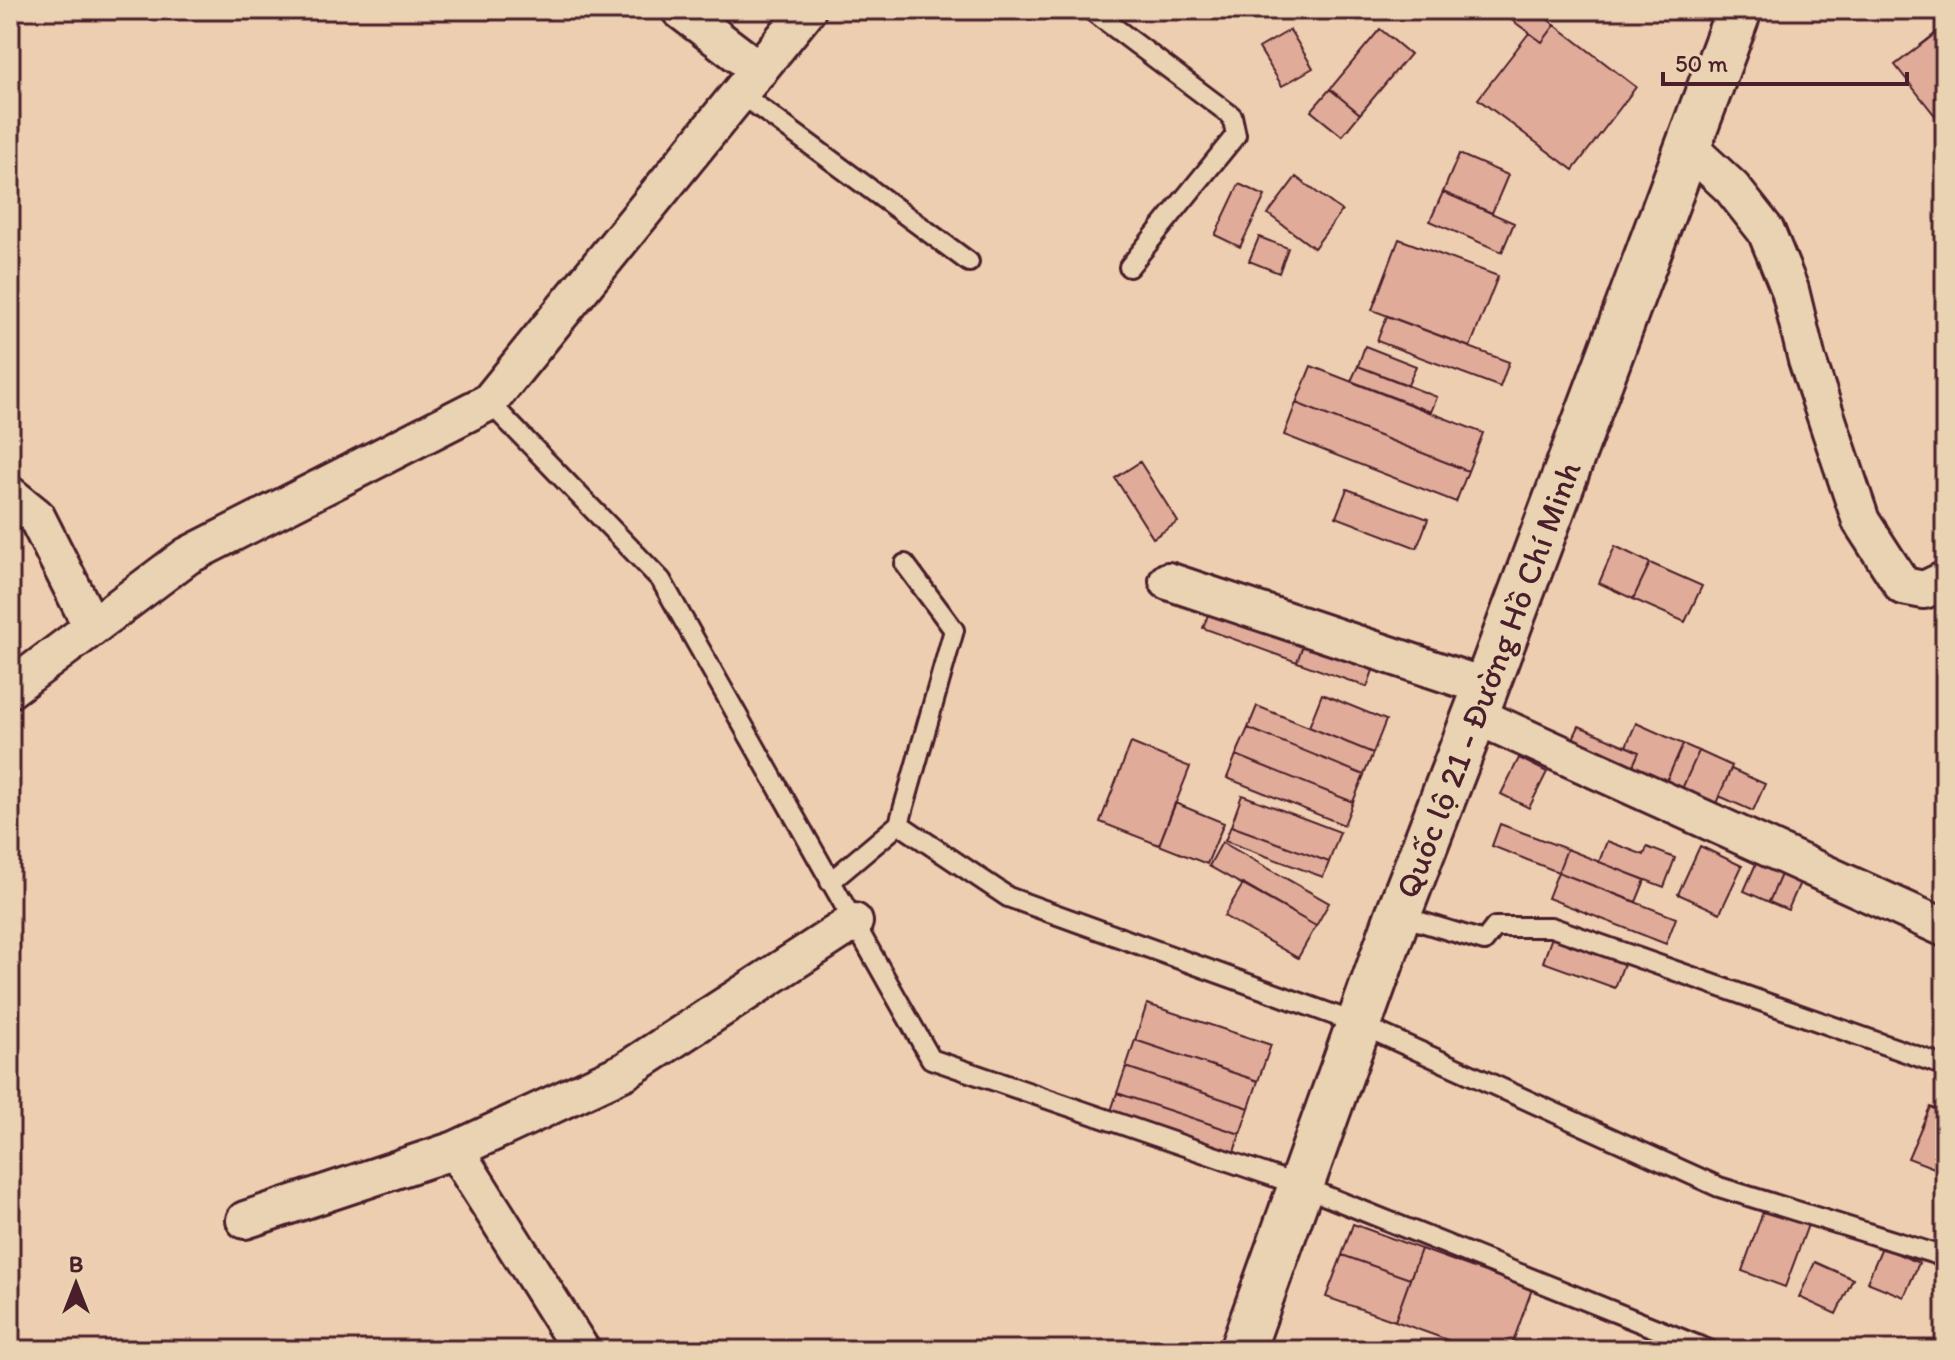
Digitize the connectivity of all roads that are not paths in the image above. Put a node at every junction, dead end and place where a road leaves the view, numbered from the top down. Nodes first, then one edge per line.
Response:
1 (680, 10) edge
2 (807, 10) edge
3 (1091, 10) edge
4 (1739, 10) edge
5 (750, 81) junction
6 (1688, 147) junction
7 (969, 262) dead end
8 (1129, 267) dead end
9 (489, 402) junction
10 (10, 495) edge
11 (905, 564) dead end
12 (1945, 580) edge
13 (1168, 581) dead end
14 (92, 627) junction
15 (10, 689) edge
16 (1480, 701) junction
17 (899, 824) junction
18 (830, 882) junction
19 (1398, 915) junction
20 (854, 922) junction
21 (1945, 928) edge
22 (1359, 1024) junction
23 (1945, 1066) edge
24 (455, 1150) junction
25 (1301, 1186) junction
26 (245, 1220) dead end
27 (1945, 1257) edge
28 (581, 1350) edge
29 (1242, 1350) edge
30 (1709, 1350) edge

1 - 5 street
2 - 5 street
3 - 8 lane
4 - 6 highway, Quốc lộ 21 - Đường Hồ Chí Minh
5 - 7 lane
5 - 9 street
6 - 12 street
6 - 16 highway, Quốc lộ 21 - Đường Hồ Chí Minh
9 - 14 street
9 - 18 lane
10 - 14 street
11 - 17 lane
13 - 16 street
14 - 15 street
16 - 19 highway, Quốc lộ 21 - Đường Hồ Chí Minh
16 - 21 street
17 - 18 lane
17 - 22 lane
18 - 20 lane
19 - 22 highway, Quốc lộ 21 - Đường Hồ Chí Minh
19 - 23 lane
20 - 24 street
20 - 25 lane
22 - 25 highway, Quốc lộ 21 - Đường Hồ Chí Minh
22 - 27 lane
24 - 26 street
24 - 28 street
25 - 29 highway, Quốc lộ 21 - Đường Hồ Chí Minh
25 - 30 lane

